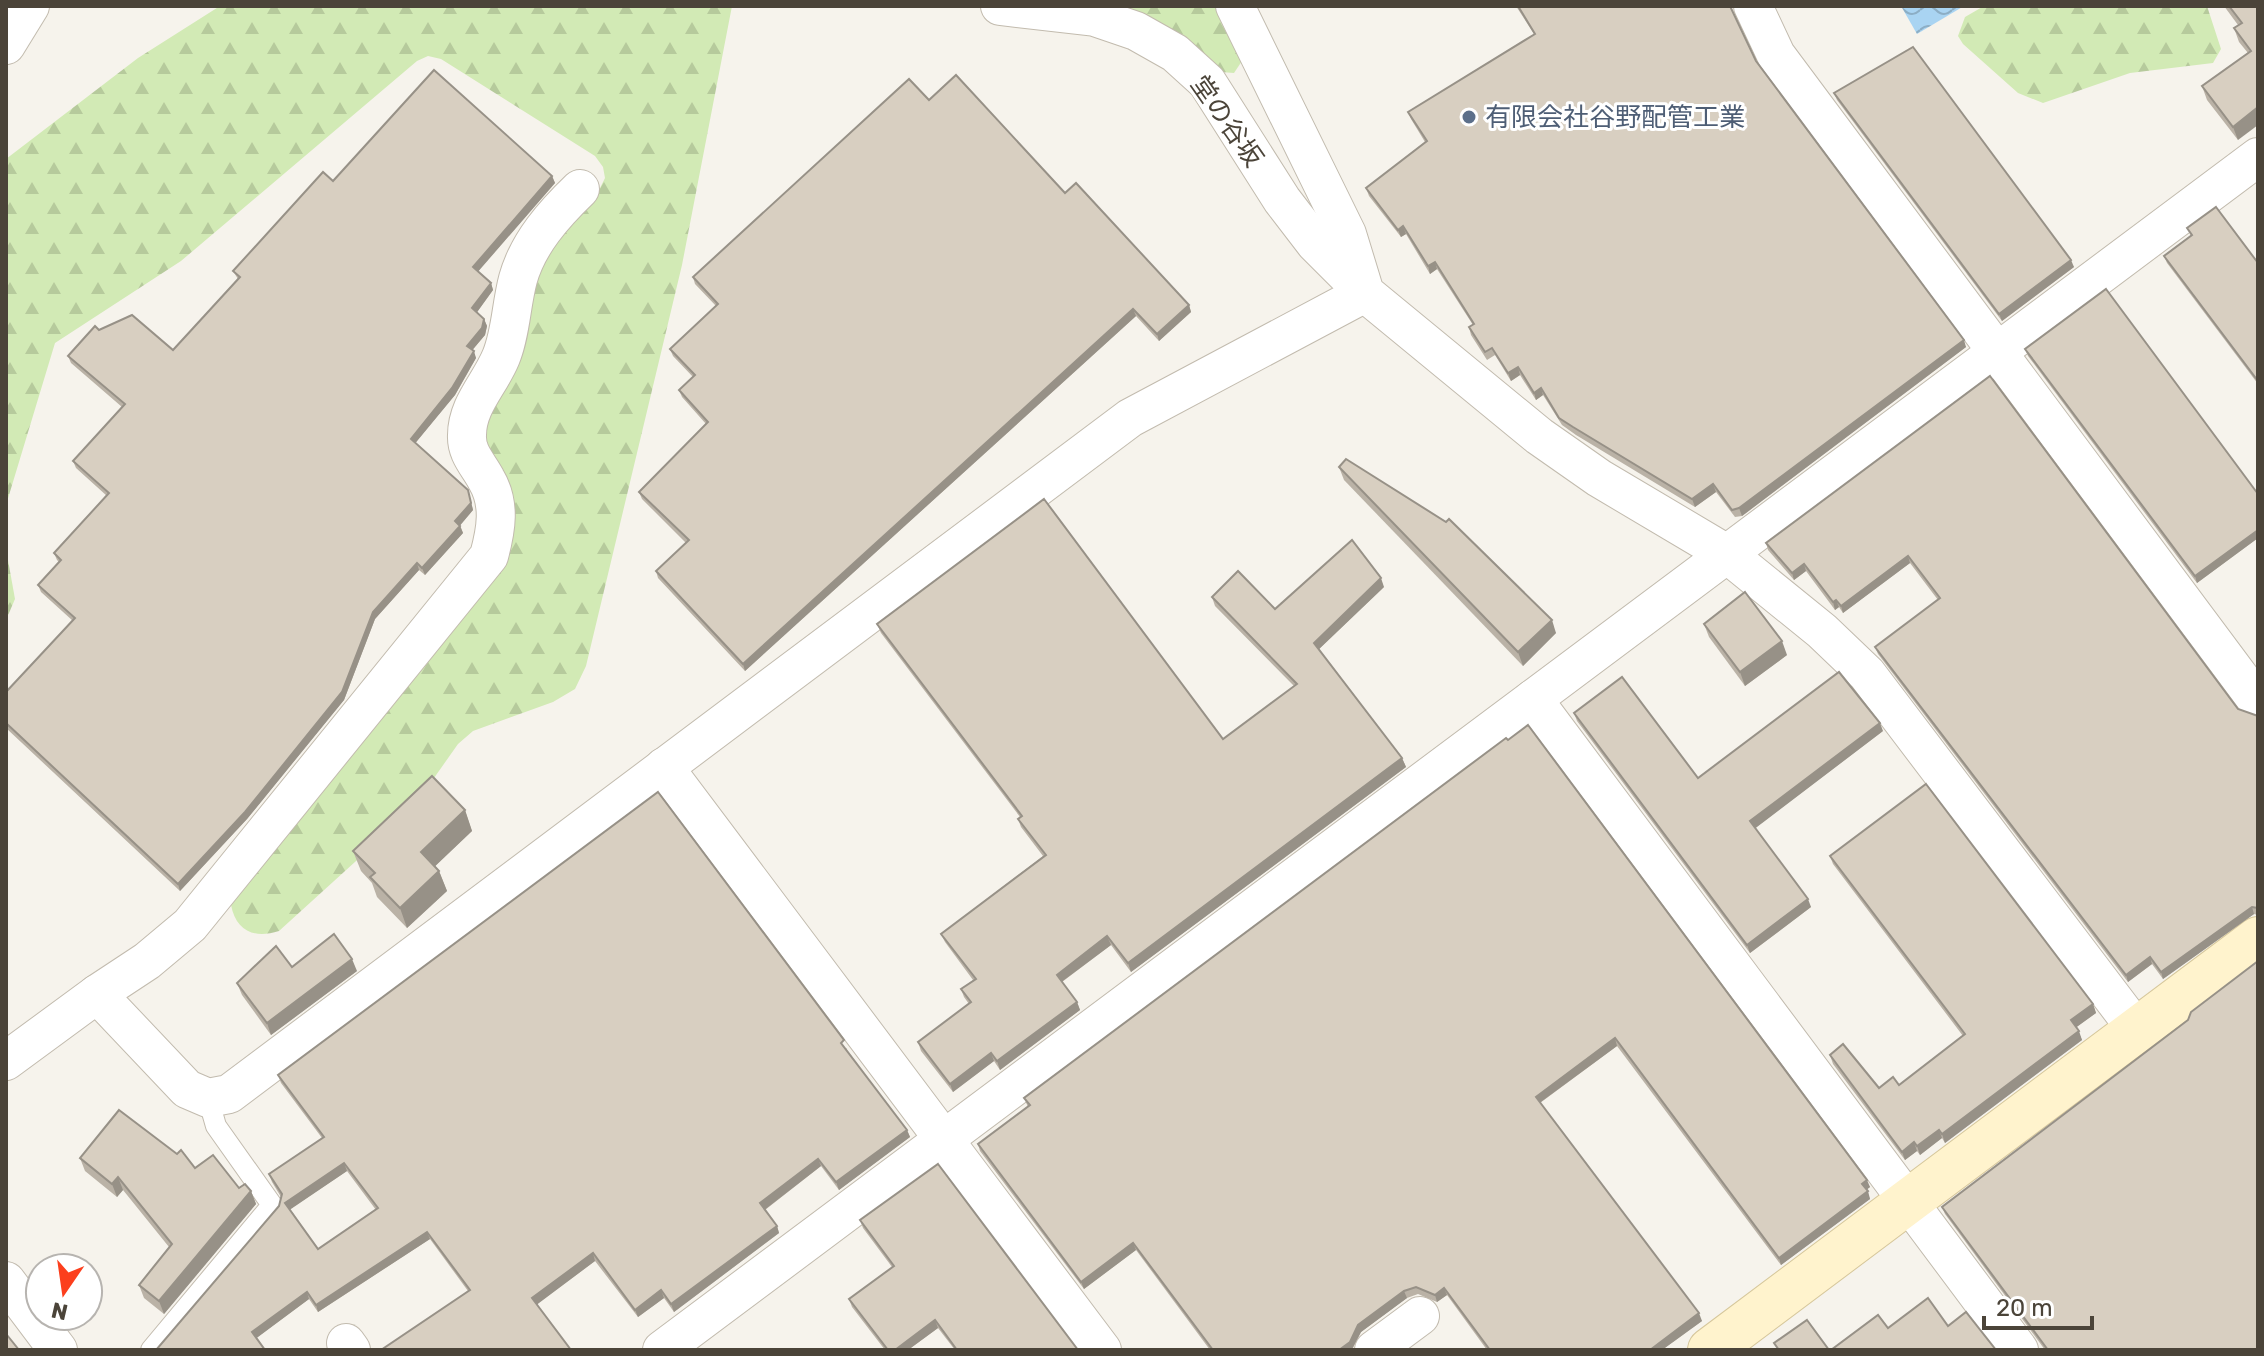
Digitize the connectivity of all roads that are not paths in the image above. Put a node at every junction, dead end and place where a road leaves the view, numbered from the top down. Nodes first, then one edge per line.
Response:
1 (30, 6) edge
2 (1000, 6) edge
3 (1235, 6) edge
4 (1753, 6) edge
5 (6, 45) edge
6 (2258, 157) edge
7 (580, 189) dead end
8 (1365, 293) junction
9 (1998, 352) junction
10 (1727, 554) junction
11 (1533, 699) junction
12 (2258, 702) edge
13 (664, 767) junction
14 (2258, 939) edge
15 (97, 994) junction
16 (2137, 1030) junction
17 (6, 1061) edge
18 (208, 1098) junction
19 (943, 1140) junction
20 (1908, 1201) junction
21 (6, 1281) edge
22 (1420, 1316) dead end
23 (58, 1350) edge
24 (151, 1350) edge
25 (662, 1350) edge
26 (1102, 1350) edge
27 (1374, 1350) edge
28 (1710, 1350) edge
29 (2019, 1350) edge

1 - 5 street
2 - 8 street, 堂の谷坂
3 - 8 street
4 - 9 street
6 - 9 street
7 - 15 street
8 - 10 street, 堂の谷坂
8 - 13 street
9 - 10 street
9 - 12 street
10 - 11 street
10 - 16 street, 堂の谷坂
11 - 19 street
11 - 20 street
13 - 18 street
13 - 19 street
14 - 16 street
15 - 17 street
15 - 18 street
16 - 20 street
18 - 24 lane
19 - 25 street
19 - 26 street
20 - 28 street
20 - 29 street
21 - 23 street
22 - 27 street

